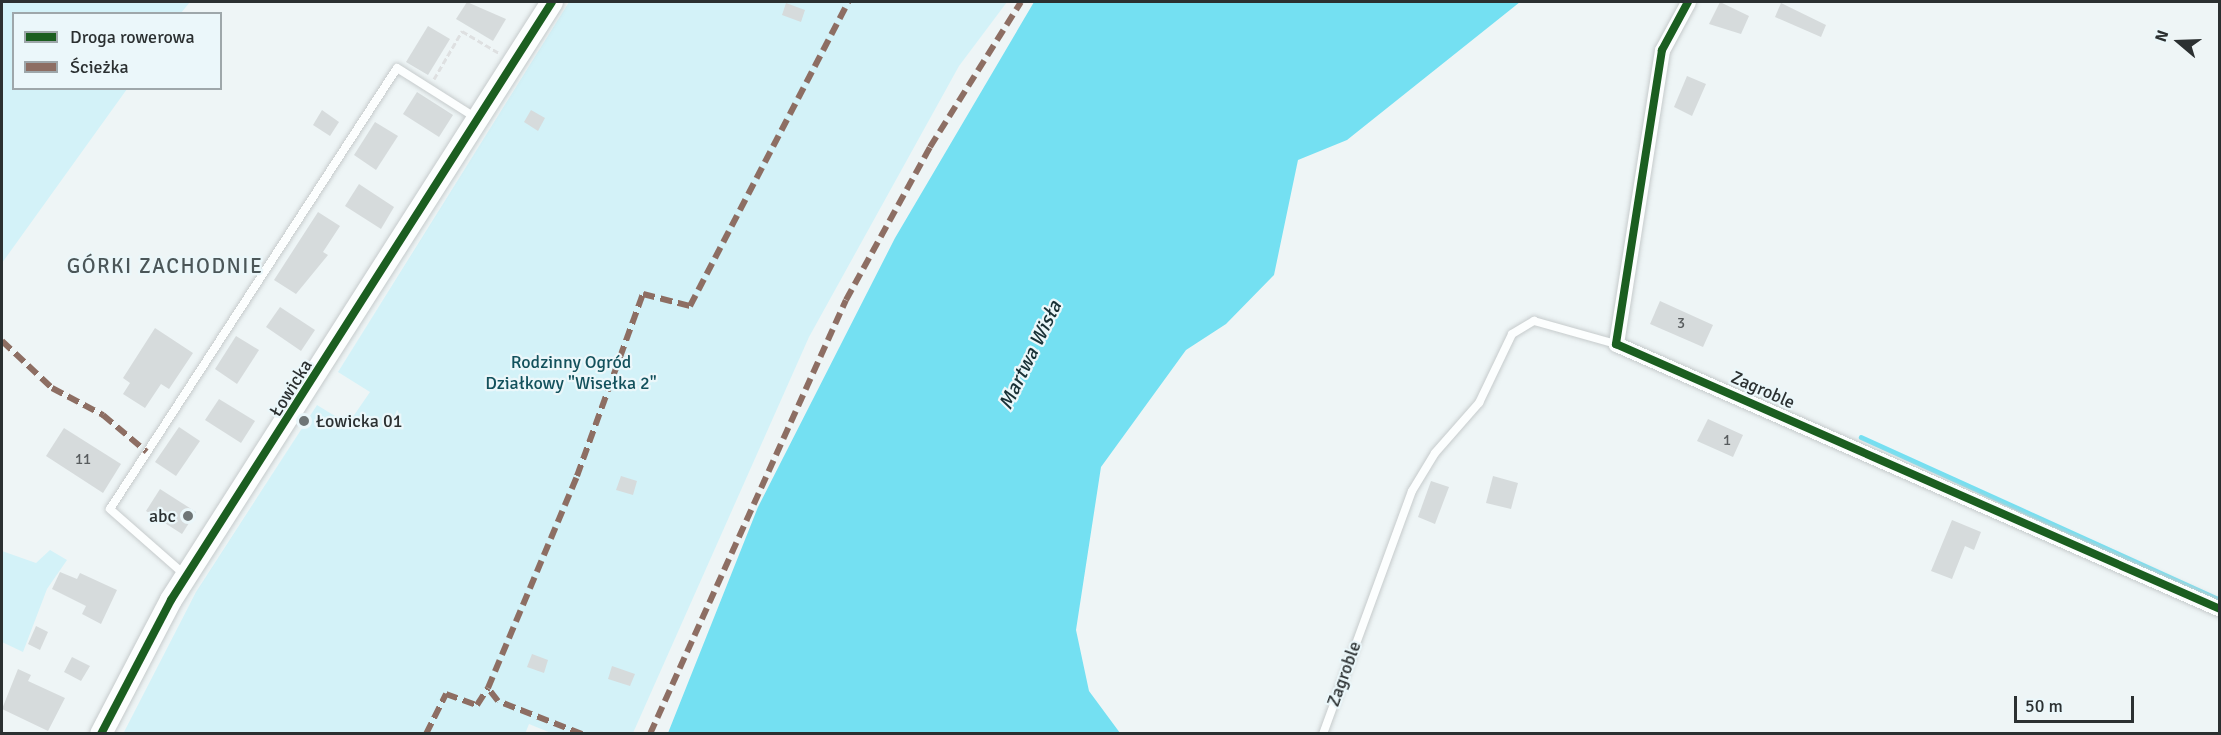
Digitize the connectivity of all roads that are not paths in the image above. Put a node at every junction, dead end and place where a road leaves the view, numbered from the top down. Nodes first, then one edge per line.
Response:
1 (552, 2) edge
2 (1688, 2) edge
3 (480, 121) junction
4 (1616, 344) junction
5 (187, 576) junction
6 (2220, 609) edge
7 (101, 734) edge
8 (1323, 734) edge

1 - 3 street, Łowicka
2 - 4 street
3 - 5 street, Łowicka
3 - 5 lane
4 - 6 street, Zagroble
4 - 8 lane, Zagroble
5 - 7 street, Łowicka

